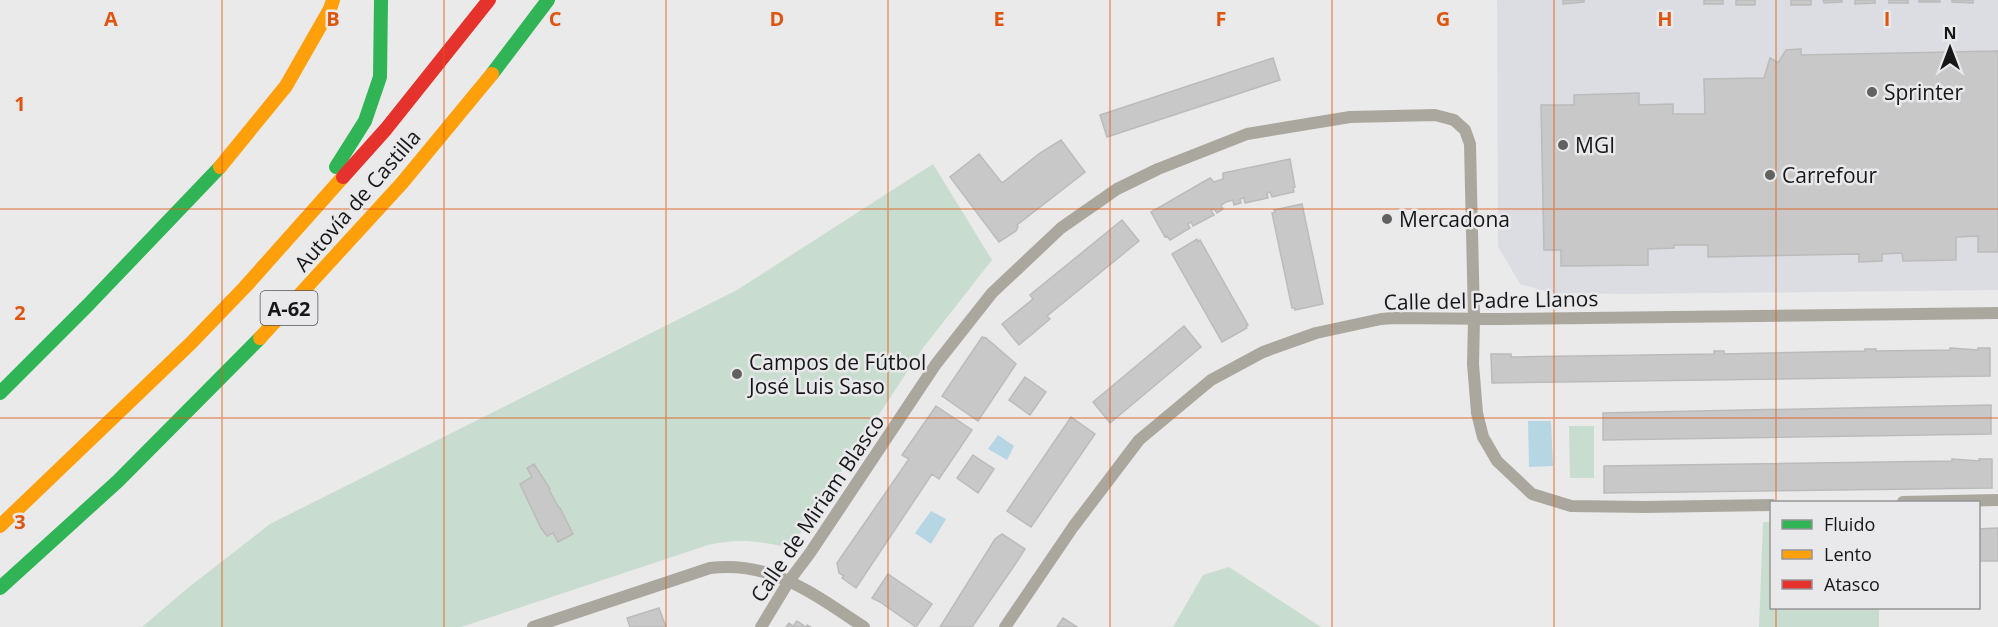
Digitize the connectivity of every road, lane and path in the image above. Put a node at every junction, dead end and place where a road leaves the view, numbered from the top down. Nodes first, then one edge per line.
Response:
1 (333, 0) edge
2 (381, 0) edge
3 (489, 0) edge
4 (548, 0) edge
5 (245, 287) junction
6 (1998, 313) edge
7 (1474, 319) junction
8 (0, 393) edge
9 (1998, 500) edge
10 (1950, 501) edge
11 (1770, 505) edge
12 (0, 526) edge
13 (789, 581) junction
14 (0, 588) edge
15 (533, 627) edge
16 (761, 627) edge
17 (864, 627) edge
18 (1005, 627) edge

1 - 8 main road
2 - 5 main road
3 - 5 main road, Autovía de Castilla / A-62
4 - 14 main road, Autovía de Castilla / A-62
5 - 12 main road, Autovía de Castilla / A-62
6 - 7 street, Calle del Padre Llanos
7 - 11 street
7 - 13 street, Calle de Miriam Blasco
7 - 18 street, Calle del Padre Llanos
9 - 10 street
13 - 15 street
13 - 16 street, Calle de Miriam Blasco
13 - 17 street

